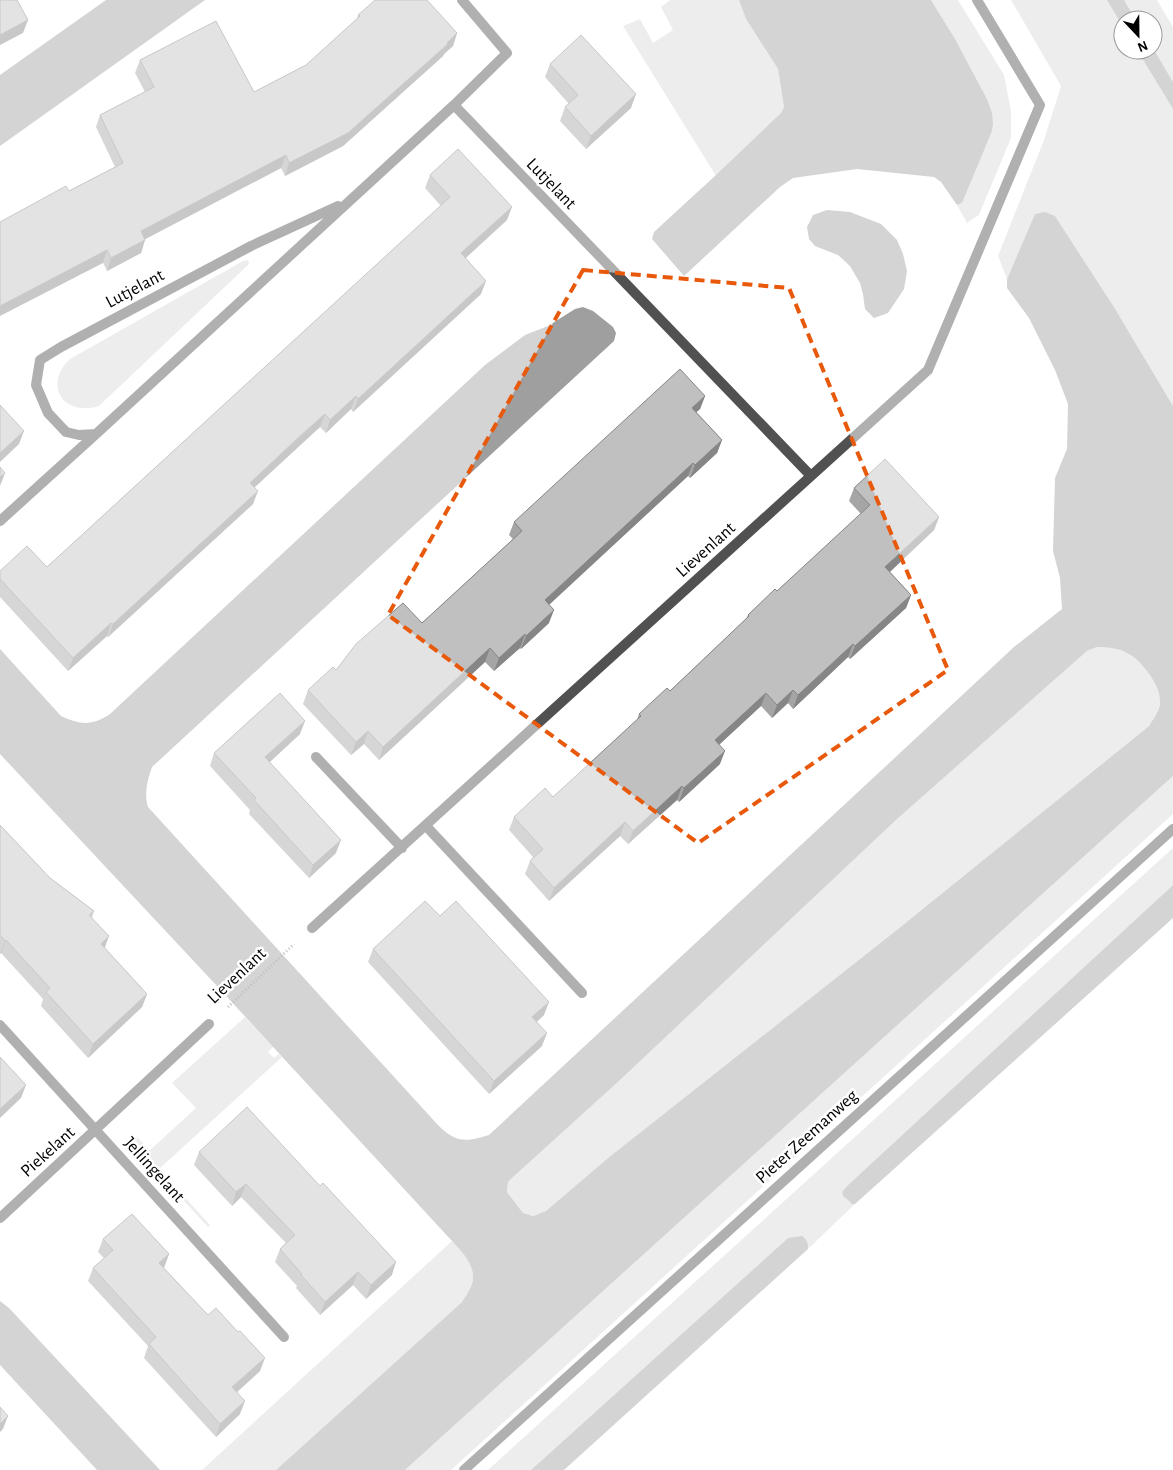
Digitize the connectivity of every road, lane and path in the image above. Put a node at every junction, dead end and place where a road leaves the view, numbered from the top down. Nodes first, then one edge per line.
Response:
1 (462, 0) edge
2 (977, 0) edge
3 (454, 105) junction
4 (348, 201) junction
5 (96, 434) junction
6 (811, 476) junction
7 (0, 520) edge
8 (316, 757) dead end
9 (426, 826) junction
10 (1173, 830) edge
11 (402, 848) junction
12 (312, 928) joint
13 (582, 993) dead end
14 (209, 1024) joint
15 (0, 1025) edge
16 (96, 1130) junction
17 (0, 1218) edge
18 (284, 1338) dead end
19 (464, 1470) edge

1 - 3 street, Lutjelant
2 - 6 street, Lievenlant
3 - 4 street, Lutjelant
3 - 6 street, Lutjelant
4 - 5 street, Lutjelant
4 - 5 street, Lutjelant
5 - 7 street, Lutjelant
6 - 9 street, Lievenlant
8 - 11 street
9 - 11 street, Lievenlant
9 - 13 street
10 - 19 street, Pieter Zeemanweg
11 - 12 street, Lievenlant
12 - 14 path, Lievenlant
14 - 16 street, Lievenlant
15 - 16 street, Jellingelant
16 - 17 street, Piekelant
16 - 18 street, Jellingelant

